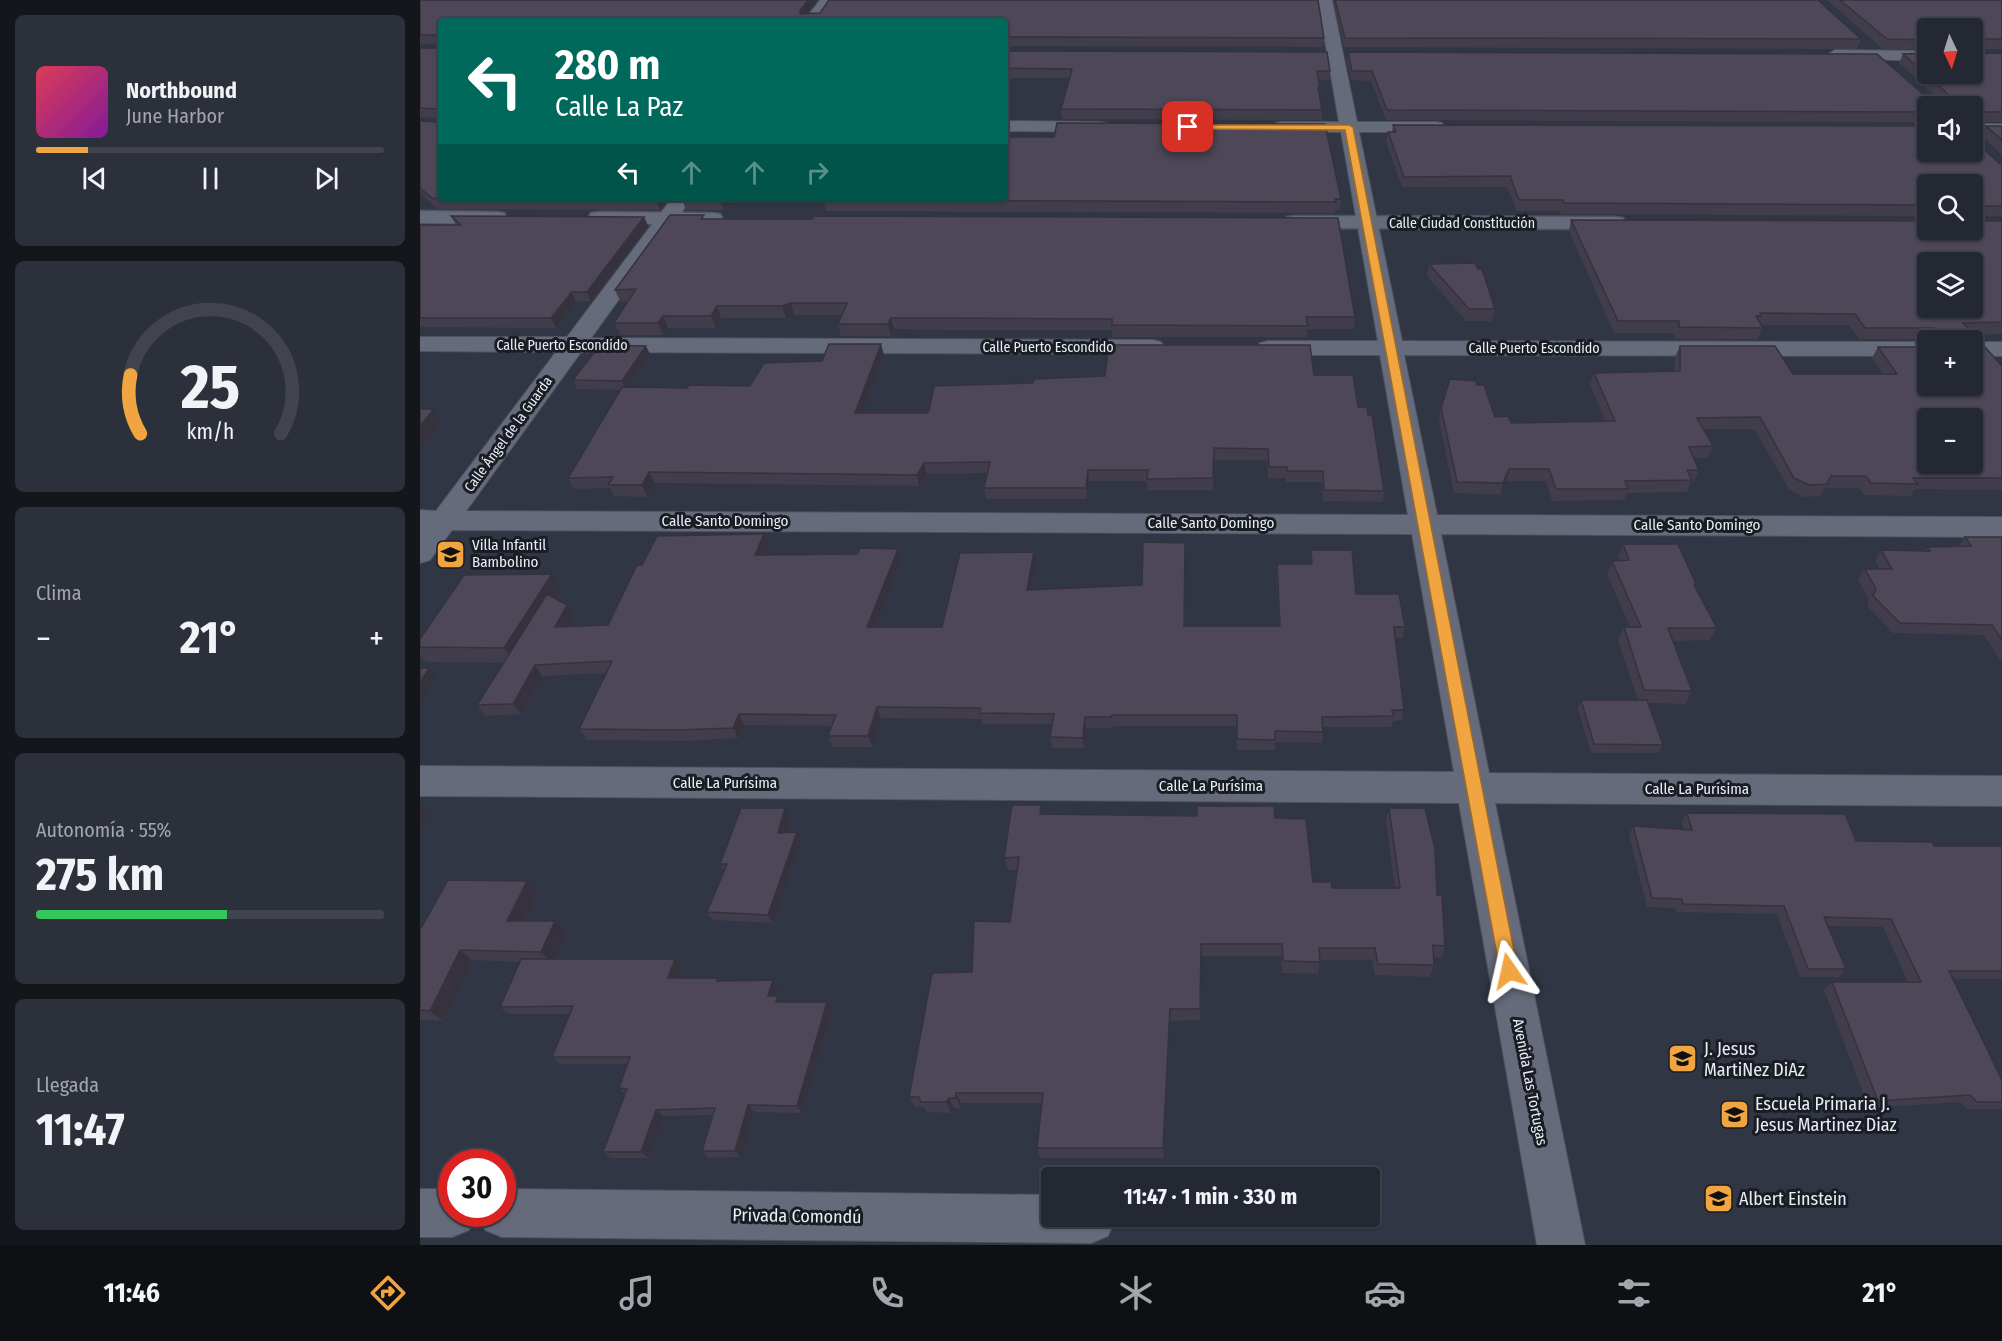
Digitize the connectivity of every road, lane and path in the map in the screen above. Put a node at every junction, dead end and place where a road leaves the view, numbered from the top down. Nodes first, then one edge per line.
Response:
1 (828, 0) edge
2 (1325, 0) edge
3 (814, 18) edge
4 (1859, 40) edge
5 (1818, 55) edge
6 (1877, 55) junction
7 (1917, 56) edge
8 (1893, 70) edge
9 (1008, 126) edge
10 (1112, 127) edge
11 (1266, 127) edge
12 (1349, 127) junction
13 (1455, 128) edge
14 (1983, 129) edge
15 (2002, 129) edge
16 (680, 201) edge
17 (420, 218) edge
18 (514, 218) edge
19 (573, 218) edge
20 (667, 219) junction
21 (738, 219) edge
22 (1272, 222) edge
23 (1367, 222) junction
24 (1641, 223) edge
25 (420, 344) edge
26 (574, 345) junction
27 (1178, 347) edge
28 (1249, 348) edge
29 (1391, 348) junction
30 (1917, 349) edge
31 (1983, 349) edge
32 (2002, 349) edge
33 (432, 520) edge
34 (1424, 524) junction
35 (2002, 527) edge
36 (420, 553) edge
37 (420, 782) edge
38 (1474, 788) junction
39 (2002, 791) edge
40 (420, 1213) edge
41 (438, 1213) edge
42 (516, 1213) edge
43 (1041, 1218) edge
44 (1561, 1245) edge

1 - 3 street
2 - 12 street, Avenida Las Tortugas
4 - 6 street
5 - 6 street
6 - 7 street
6 - 8 street
9 - 10 street
11 - 12 street
12 - 13 street
12 - 23 street, Avenida Las Tortugas
14 - 15 street
16 - 20 street, Calle Ángel de la Guarda
17 - 18 street
19 - 20 street
20 - 21 street
20 - 26 street, Calle Ángel de la Guarda
22 - 23 street, Calle Ciudad Constitución
23 - 24 street, Calle Ciudad Constitución
23 - 29 street, Avenida Las Tortugas
25 - 26 street, Calle Puerto Escondido
26 - 27 street, Calle Puerto Escondido
26 - 33 street, Calle Ángel de la Guarda
28 - 29 street, Calle Puerto Escondido
29 - 30 street, Calle Puerto Escondido
29 - 34 street, Avenida Las Tortugas
31 - 32 street
33 - 34 street, Calle Santo Domingo
33 - 36 street, Calle Ángel de la Guarda
34 - 35 street, Calle Santo Domingo
34 - 38 street, Avenida Las Tortugas
37 - 38 street, Calle La Purísima
38 - 39 street, Calle La Purísima
38 - 44 street, Avenida Las Tortugas
40 - 41 street
42 - 43 street, Privada Comondú

